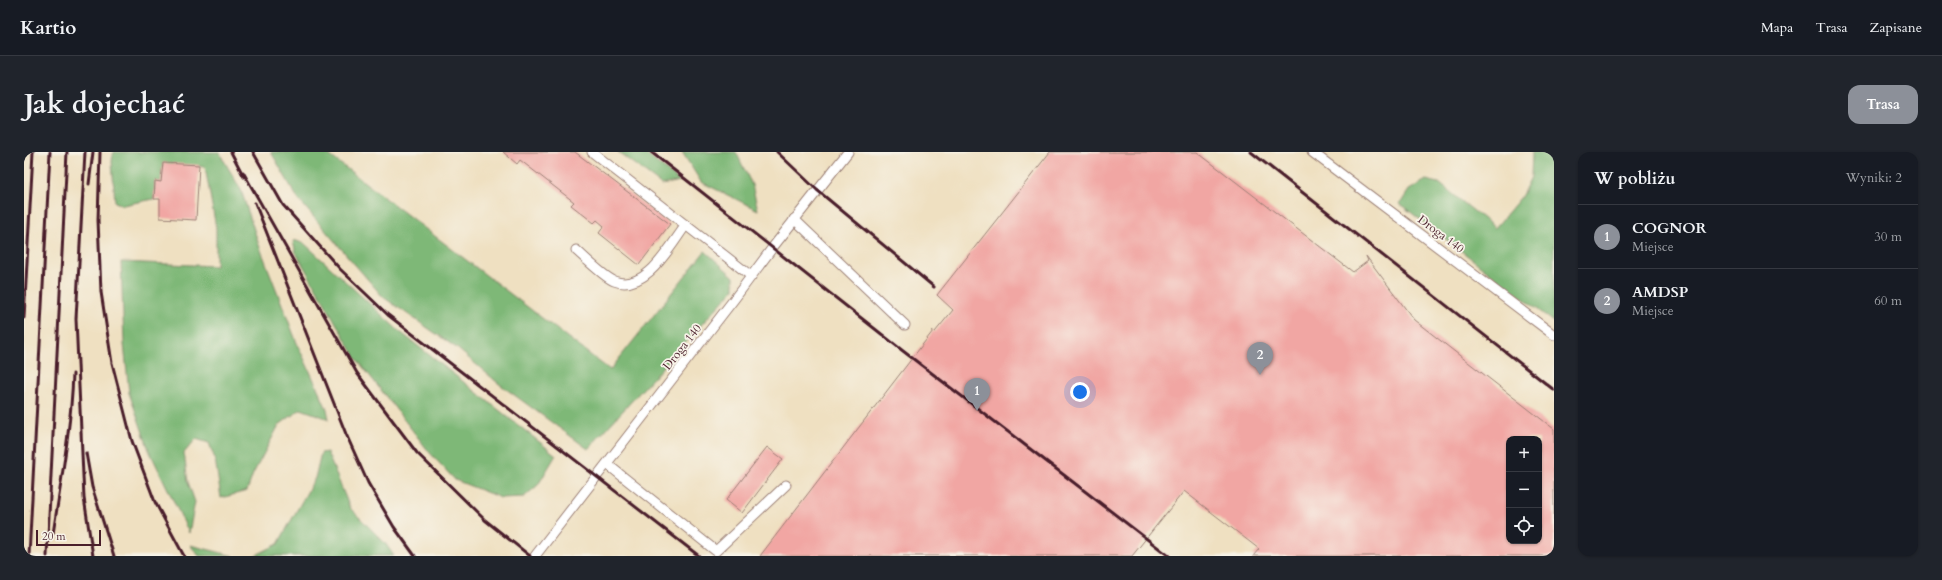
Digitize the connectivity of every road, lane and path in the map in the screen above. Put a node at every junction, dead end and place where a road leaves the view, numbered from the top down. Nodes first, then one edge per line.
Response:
1 (592, 152) edge
2 (848, 152) edge
3 (1312, 152) edge
4 (794, 219) junction
5 (686, 225) junction
6 (576, 250) dead end
7 (751, 276) junction
8 (905, 325) dead end
9 (1554, 336) edge
10 (607, 464) junction
11 (786, 485) dead end
12 (535, 556) edge

1 - 5 lane
2 - 4 lane, Droga 140
3 - 9 lane, Droga 140
4 - 7 lane, Droga 140
4 - 8 lane
5 - 6 lane
5 - 7 lane
7 - 10 lane, Droga 140
10 - 11 lane
10 - 12 lane, Droga 140

